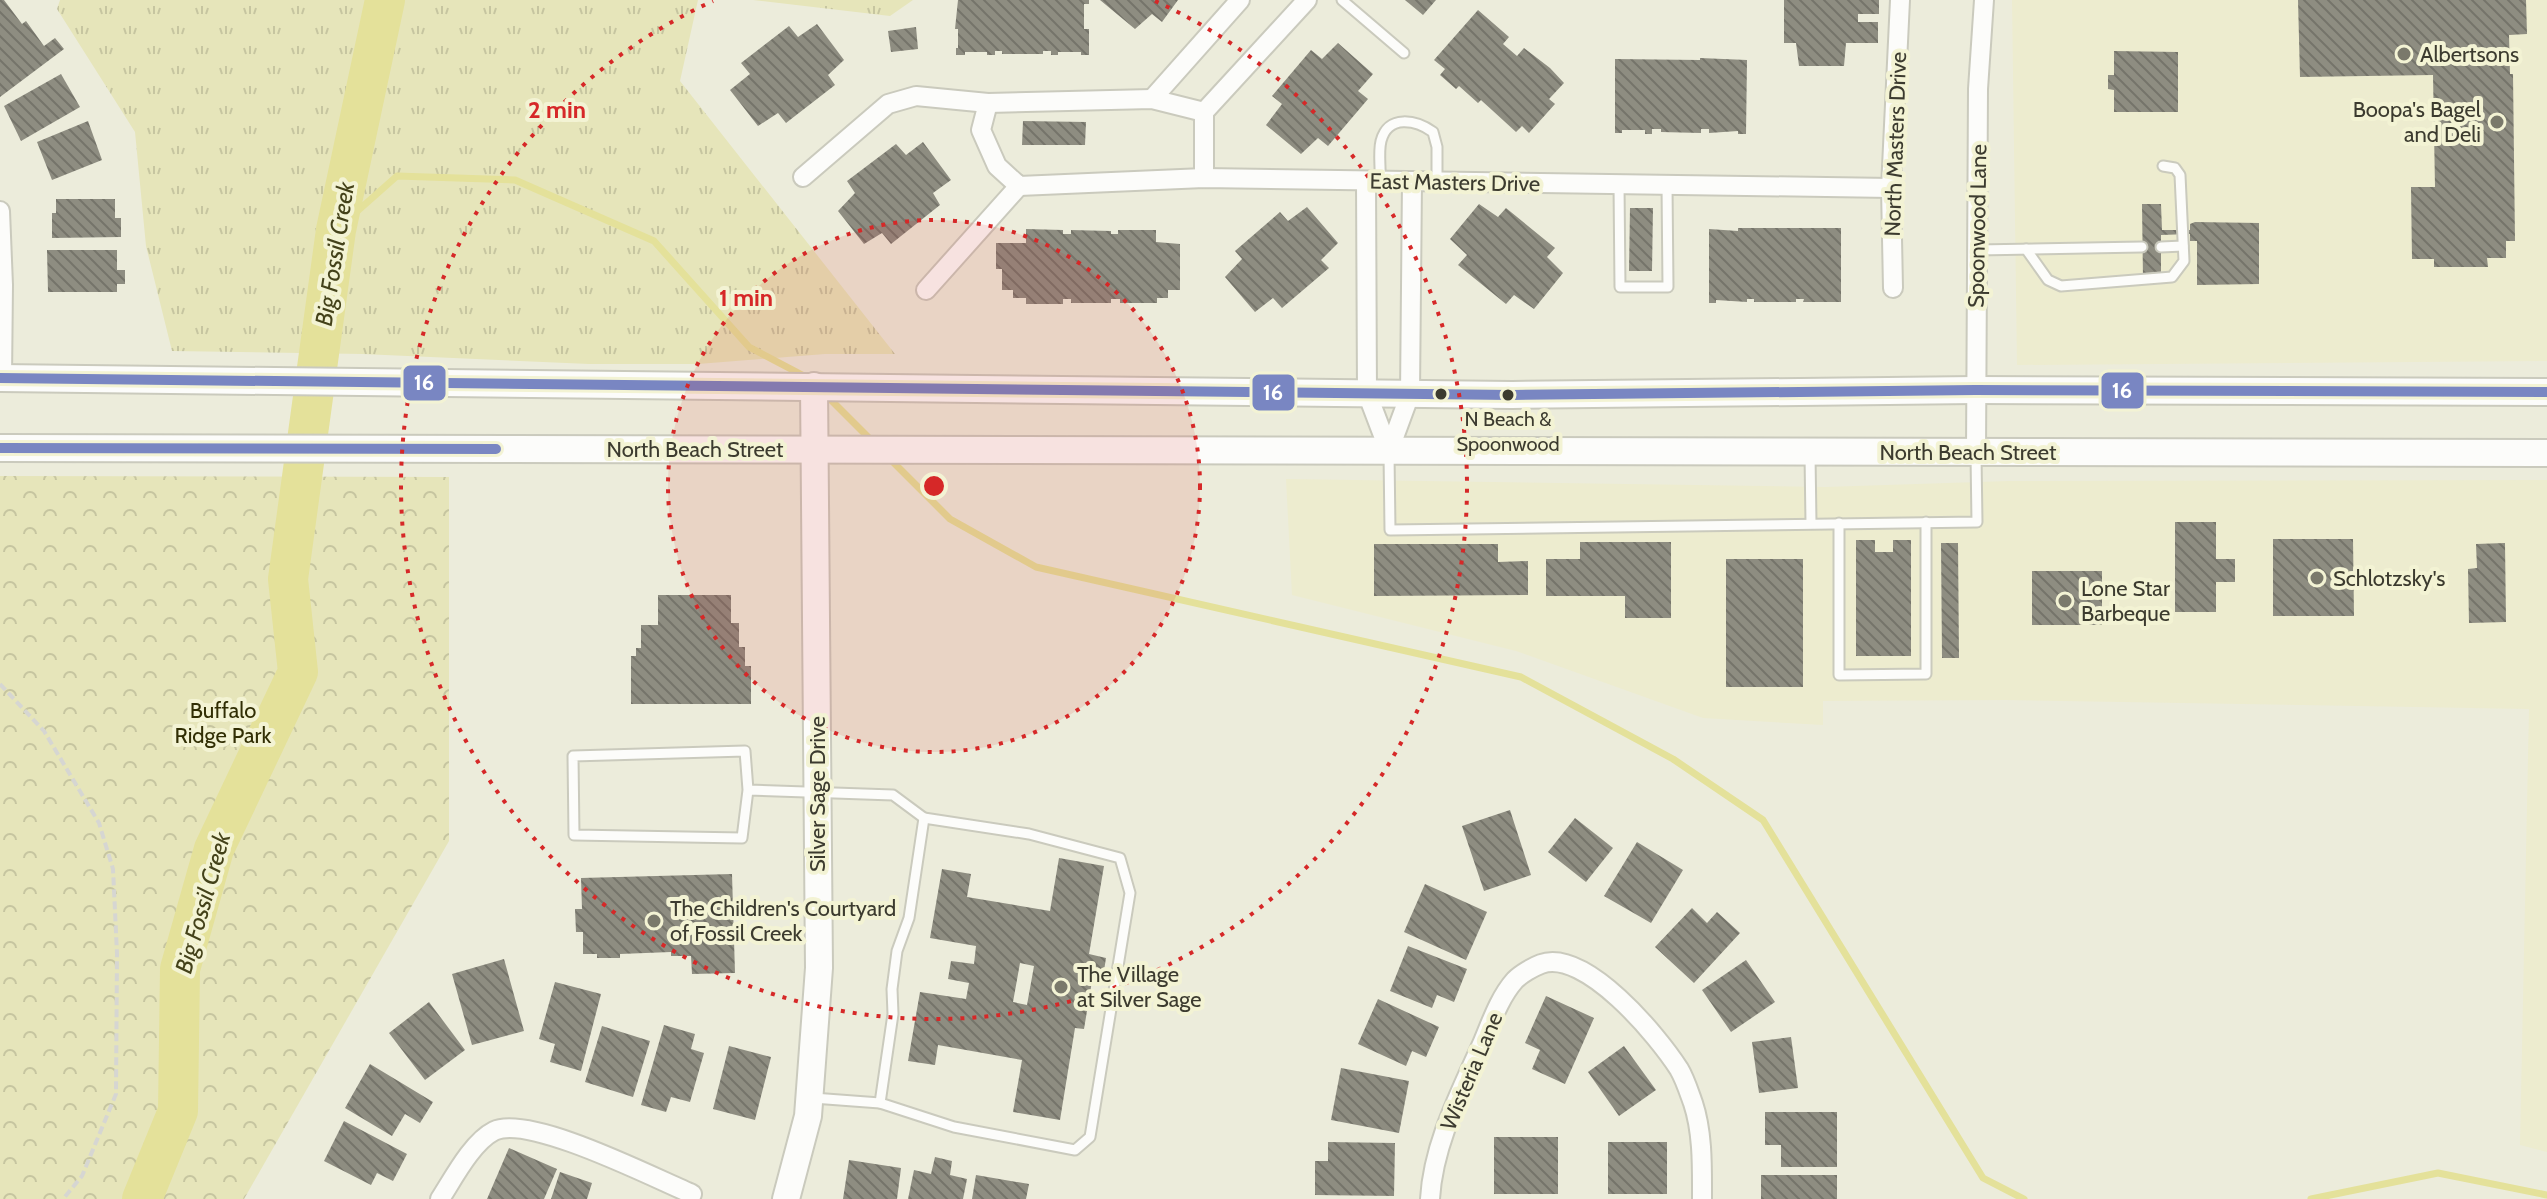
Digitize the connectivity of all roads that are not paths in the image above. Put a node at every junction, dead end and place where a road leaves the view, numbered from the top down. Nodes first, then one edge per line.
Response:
1 (1240, 0) edge
2 (1307, 0) edge
3 (1342, 0) edge
4 (1900, 0) edge
5 (1984, 0) edge
6 (1404, 53) dead end
7 (1152, 99) junction
8 (988, 103) junction
9 (1204, 112) junction
10 (2163, 166) dead end
11 (803, 177) dead end
12 (1204, 178) junction
13 (1373, 181) junction
14 (1412, 181) junction
15 (1437, 182) junction
16 (1619, 184) junction
17 (1667, 185) junction
18 (1019, 186) junction
19 (1891, 188) junction
20 (0, 211) edge
21 (2183, 246) junction
22 (2142, 247) dead end
23 (2161, 247) dead end
24 (2026, 249) junction
25 (1977, 250) junction
26 (1893, 288) dead end
27 (926, 290) dead end
28 (1, 378) edge
29 (814, 386) junction
30 (1975, 390) junction
31 (2547, 392) edge
32 (1367, 393) junction
33 (1410, 394) junction
34 (0, 448) edge
35 (815, 449) junction
36 (1389, 451) junction
37 (1810, 452) junction
38 (1976, 452) junction
39 (2547, 453) edge
40 (1926, 522) junction
41 (1811, 523) junction
42 (1839, 523) junction
43 (748, 790) junction
44 (817, 790) junction
45 (924, 818) junction
46 (809, 1097) junction
47 (880, 1103) junction
48 (692, 1194) dead end
49 (440, 1199) edge
50 (786, 1199) edge
51 (1430, 1199) edge
52 (1702, 1199) edge

1 - 7 street
2 - 9 street
3 - 6 lane
4 - 19 street, North Masters Drive
5 - 25 street, Spoonwood Lane
7 - 8 street
7 - 9 street
8 - 11 street
8 - 18 street
9 - 12 street
10 - 21 lane
12 - 13 street, East Masters Drive
12 - 18 street, East Masters Drive
13 - 14 street, East Masters Drive
13 - 15 lane
13 - 32 street
14 - 15 street, East Masters Drive
14 - 33 street
15 - 16 street, East Masters Drive
16 - 17 street, East Masters Drive
16 - 17 lane
17 - 19 street, East Masters Drive
18 - 27 street
19 - 26 street, North Masters Drive
20 - 28 street
21 - 23 lane
21 - 24 lane
22 - 24 lane
24 - 25 lane
25 - 30 street, Spoonwood Lane
28 - 29 main road
29 - 32 main road
29 - 35 main road, Silver Sage Drive
30 - 31 main road
30 - 33 main road
30 - 38 street, Spoonwood Lane
32 - 33 main road
32 - 36 street
33 - 36 street
34 - 35 main road, North Beach Street
35 - 36 main road, North Beach Street
35 - 44 main road, Silver Sage Drive
36 - 37 main road, North Beach Street
36 - 41 lane
37 - 38 main road, North Beach Street
37 - 41 lane
38 - 39 main road, North Beach Street
38 - 40 lane
40 - 42 lane
40 - 42 lane
41 - 42 lane
43 - 43 lane
43 - 44 lane
44 - 45 lane
44 - 46 main road, Silver Sage Drive
45 - 47 lane
45 - 47 lane
46 - 47 lane
46 - 50 main road, Silver Sage Drive
48 - 49 street
51 - 52 street, Wisteria Lane

